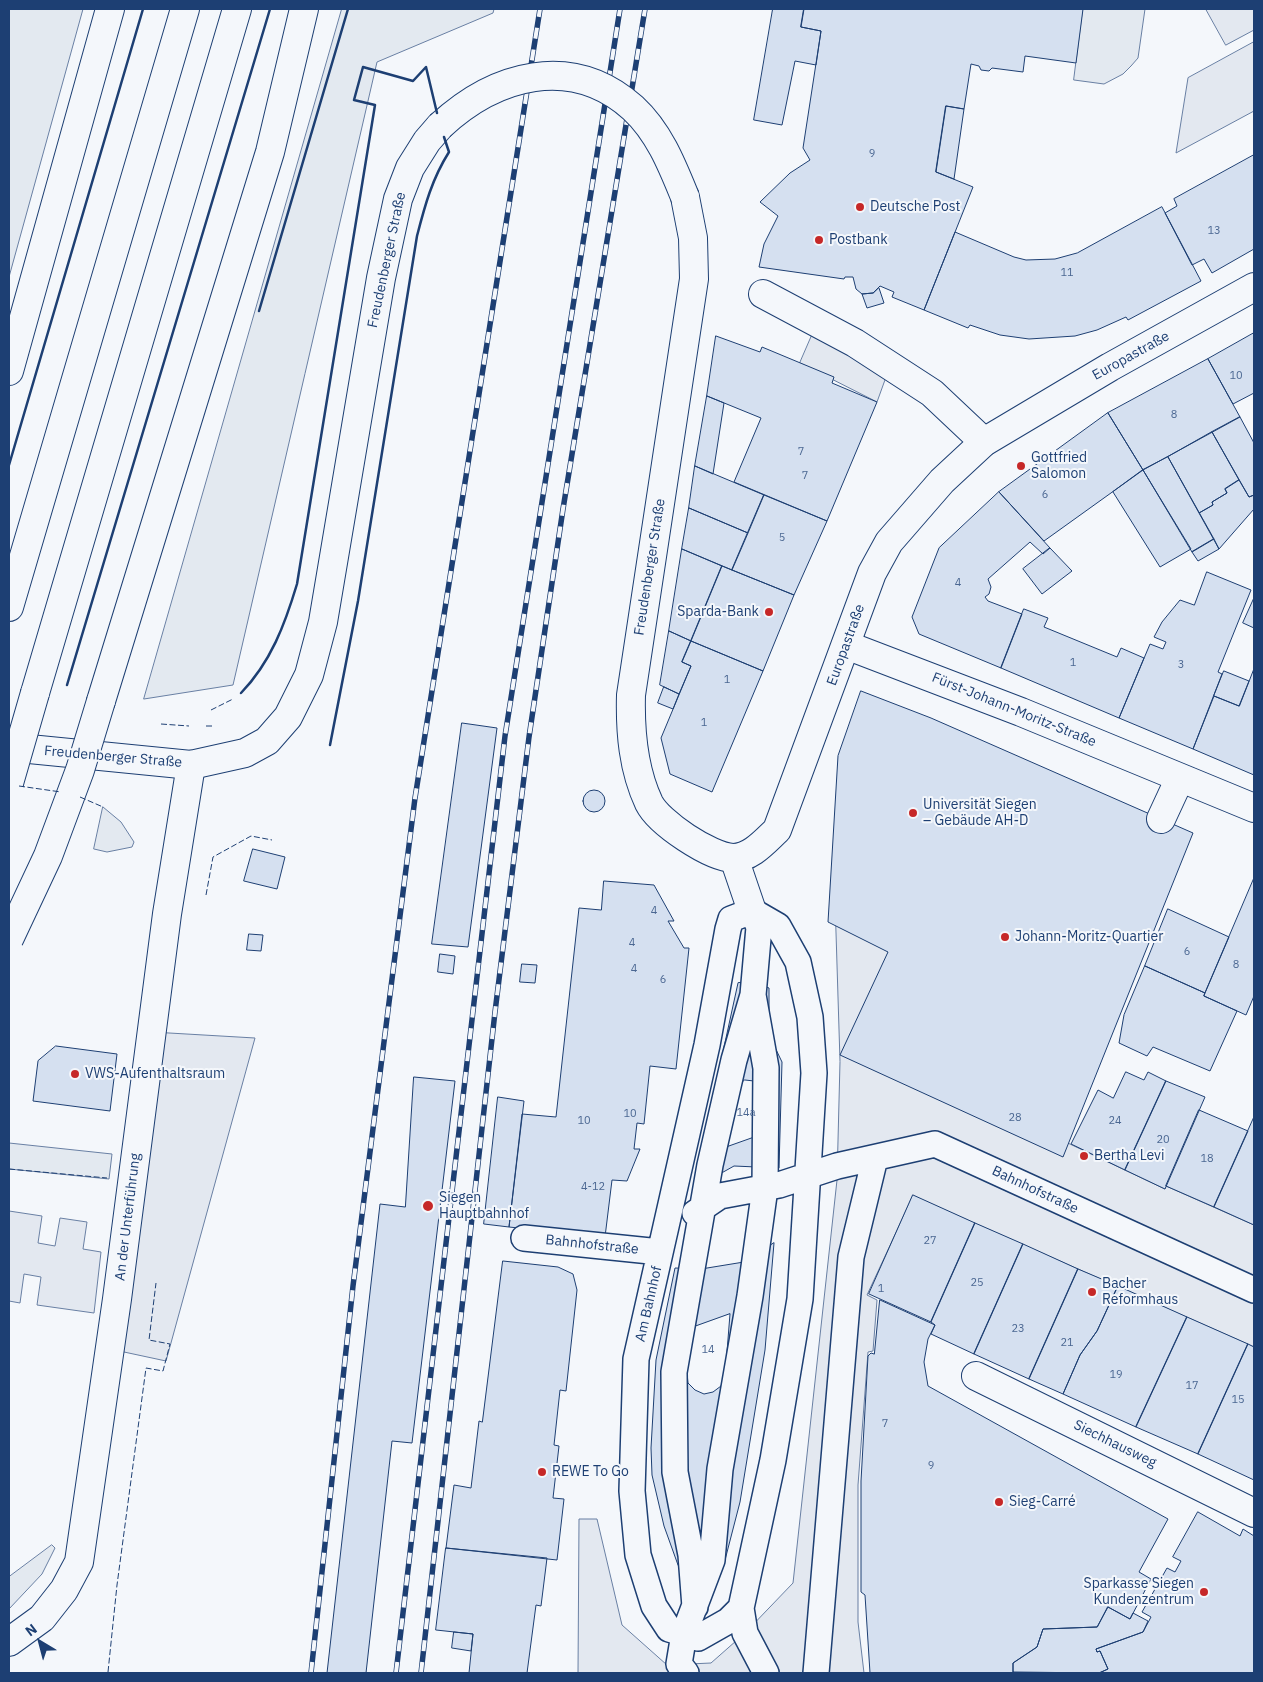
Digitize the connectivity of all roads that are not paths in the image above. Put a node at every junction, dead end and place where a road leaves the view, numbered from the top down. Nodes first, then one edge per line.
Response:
1 (110, 9) edge
2 (185, 9) edge
3 (237, 9) edge
4 (304, 9) edge
5 (1254, 287) edge
6 (763, 294) dead end
7 (9, 371) edge
8 (984, 442) junction
9 (9, 607) edge
10 (846, 644) junction
11 (9, 748) edge
12 (191, 765) junction
13 (1180, 778) junction
14 (9, 782) edge
15 (1254, 808) edge
16 (1161, 819) dead end
17 (734, 858) junction
18 (756, 933) junction
19 (9, 939) edge
20 (752, 995) junction
21 (875, 1158) junction
22 (807, 1176) junction
23 (770, 1194) junction
24 (698, 1198) junction
25 (524, 1238) dead end
26 (678, 1257) junction
27 (1254, 1290) edge
28 (976, 1376) dead end
29 (1254, 1513) edge
30 (716, 1592) dead end
31 (689, 1602) junction
32 (741, 1608) junction
33 (684, 1634) junction
34 (9, 1642) edge
35 (686, 1673) edge
36 (766, 1673) edge
37 (816, 1673) edge

1 - 7 main road
2 - 9 main road
3 - 14 main road, bridge
4 - 19 main road, bridge
5 - 8 main road, Europastraße
6 - 8 main road
8 - 10 main road, Europastraße
10 - 13 main road, Fürst-Johann-Moritz-Straße
10 - 17 main road, Europastraße
11 - 12 main road, Freudenberger Straße
12 - 17 main road, Freudenberger Straße, bridge
12 - 34 main road, An der Unterführung
13 - 15 main road, Fürst-Johann-Moritz-Straße
13 - 16 main road
17 - 18 main road
18 - 20 street
18 - 22 street
18 - 26 street, Am Bahnhof
20 - 23 street
20 - 24 street
21 - 22 street, Bahnhofstraße
21 - 27 street, Bahnhofstraße
21 - 37 street
22 - 23 street, Bahnhofstraße
22 - 32 street
23 - 24 street, Bahnhofstraße
23 - 31 street
24 - 26 street
24 - 26 street, Bahnhofstraße
25 - 26 street, Bahnhofstraße
26 - 31 street
26 - 33 street, Am Bahnhof
28 - 29 main road, Siechhausweg
30 - 31 street
31 - 33 street
32 - 33 street
32 - 36 street
33 - 35 street

